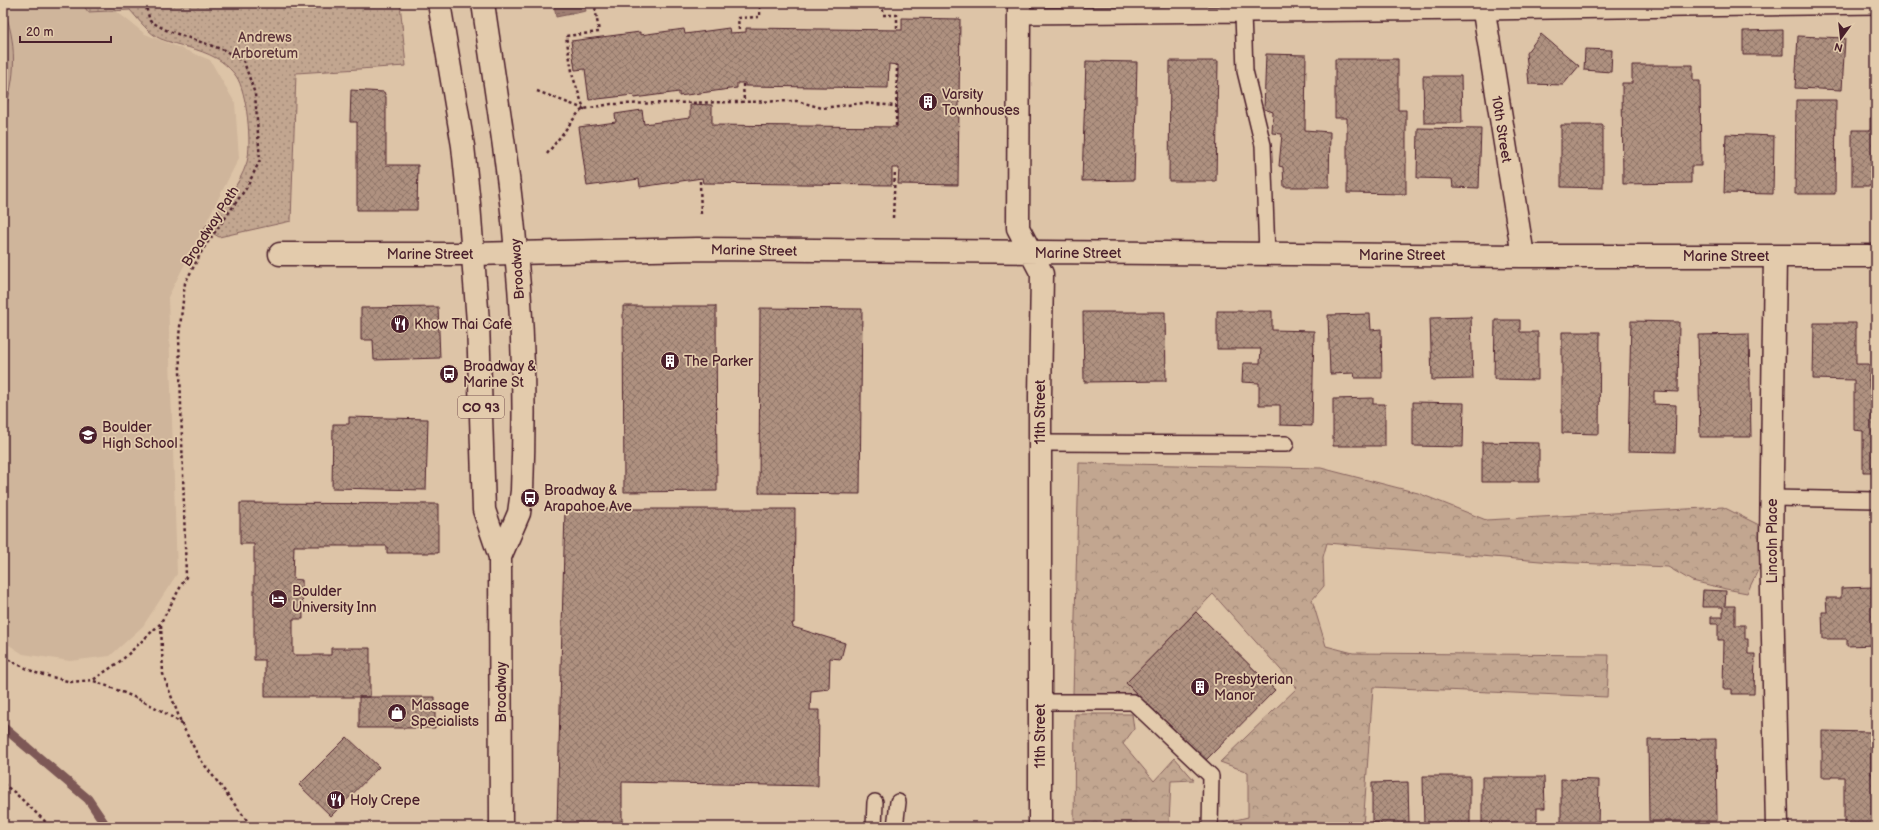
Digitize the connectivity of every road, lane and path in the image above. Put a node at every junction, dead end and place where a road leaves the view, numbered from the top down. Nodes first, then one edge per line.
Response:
1 (145, 3) edge
2 (439, 3) edge
3 (483, 3) edge
4 (760, 3) edge
5 (883, 3) edge
6 (1876, 6) edge
7 (595, 7) dead end
8 (1484, 8) edge
9 (1019, 9) edge
10 (1243, 14) junction
11 (896, 28) dead end
12 (739, 30) dead end
13 (897, 65) dead end
14 (743, 84) dead end
15 (537, 91) dead end
16 (744, 101) junction
17 (896, 106) junction
18 (584, 109) junction
19 (896, 126) dead end
20 (546, 154) dead end
21 (896, 170) dead end
22 (700, 181) dead end
23 (701, 217) dead end
24 (893, 218) dead end
25 (517, 253) junction
26 (1032, 253) junction
27 (280, 254) dead end
28 (473, 254) junction
29 (1268, 254) junction
30 (1523, 256) junction
31 (1775, 256) junction
32 (1876, 256) edge
33 (1040, 443) junction
34 (1286, 444) dead end
35 (1772, 498) junction
36 (1876, 500) edge
37 (500, 557) junction
38 (160, 624) junction
39 (3, 656) edge
40 (93, 680) junction
41 (1040, 702) junction
42 (182, 725) junction
43 (3, 784) edge
44 (874, 802) dead end
45 (898, 802) dead end
46 (51, 827) edge
47 (252, 827) edge
48 (501, 827) edge
49 (874, 827) edge
50 (895, 827) edge
51 (1040, 827) edge
52 (1210, 827) edge
53 (1777, 827) edge

1 - 38 path, Broadway Path
2 - 28 street, Broadway / CO 93
3 - 25 street, Broadway / CO 93
4 - 12 path
5 - 11 path
6 - 8 lane
7 - 18 path
8 - 10 lane
8 - 30 street, 10th Street
9 - 10 lane
9 - 26 street, 11th Street
10 - 29 lane
13 - 17 path
14 - 16 path
15 - 18 path
16 - 17 path
16 - 18 path
17 - 19 path
18 - 20 path
21 - 24 path
22 - 23 path
25 - 26 street, Marine Street
25 - 28 street, Marine Street
25 - 37 street, Broadway / CO 93
26 - 29 street, Marine Street
26 - 33 street, 11th Street
27 - 28 street, Marine Street
28 - 37 street, Broadway / CO 93
29 - 30 street, Marine Street
30 - 31 street, Marine Street
31 - 32 street, Marine Street
31 - 35 street, Lincoln Place
33 - 34 lane
33 - 41 street, 11th Street
35 - 36 lane
35 - 53 street, Lincoln Place
37 - 48 street, Broadway / CO 93
38 - 40 path, Broadway Path
38 - 42 path
39 - 40 path, Broadway Path
40 - 42 path
41 - 51 street, 11th Street
41 - 52 lane
42 - 47 path
43 - 46 path
44 - 49 lane
45 - 50 lane

